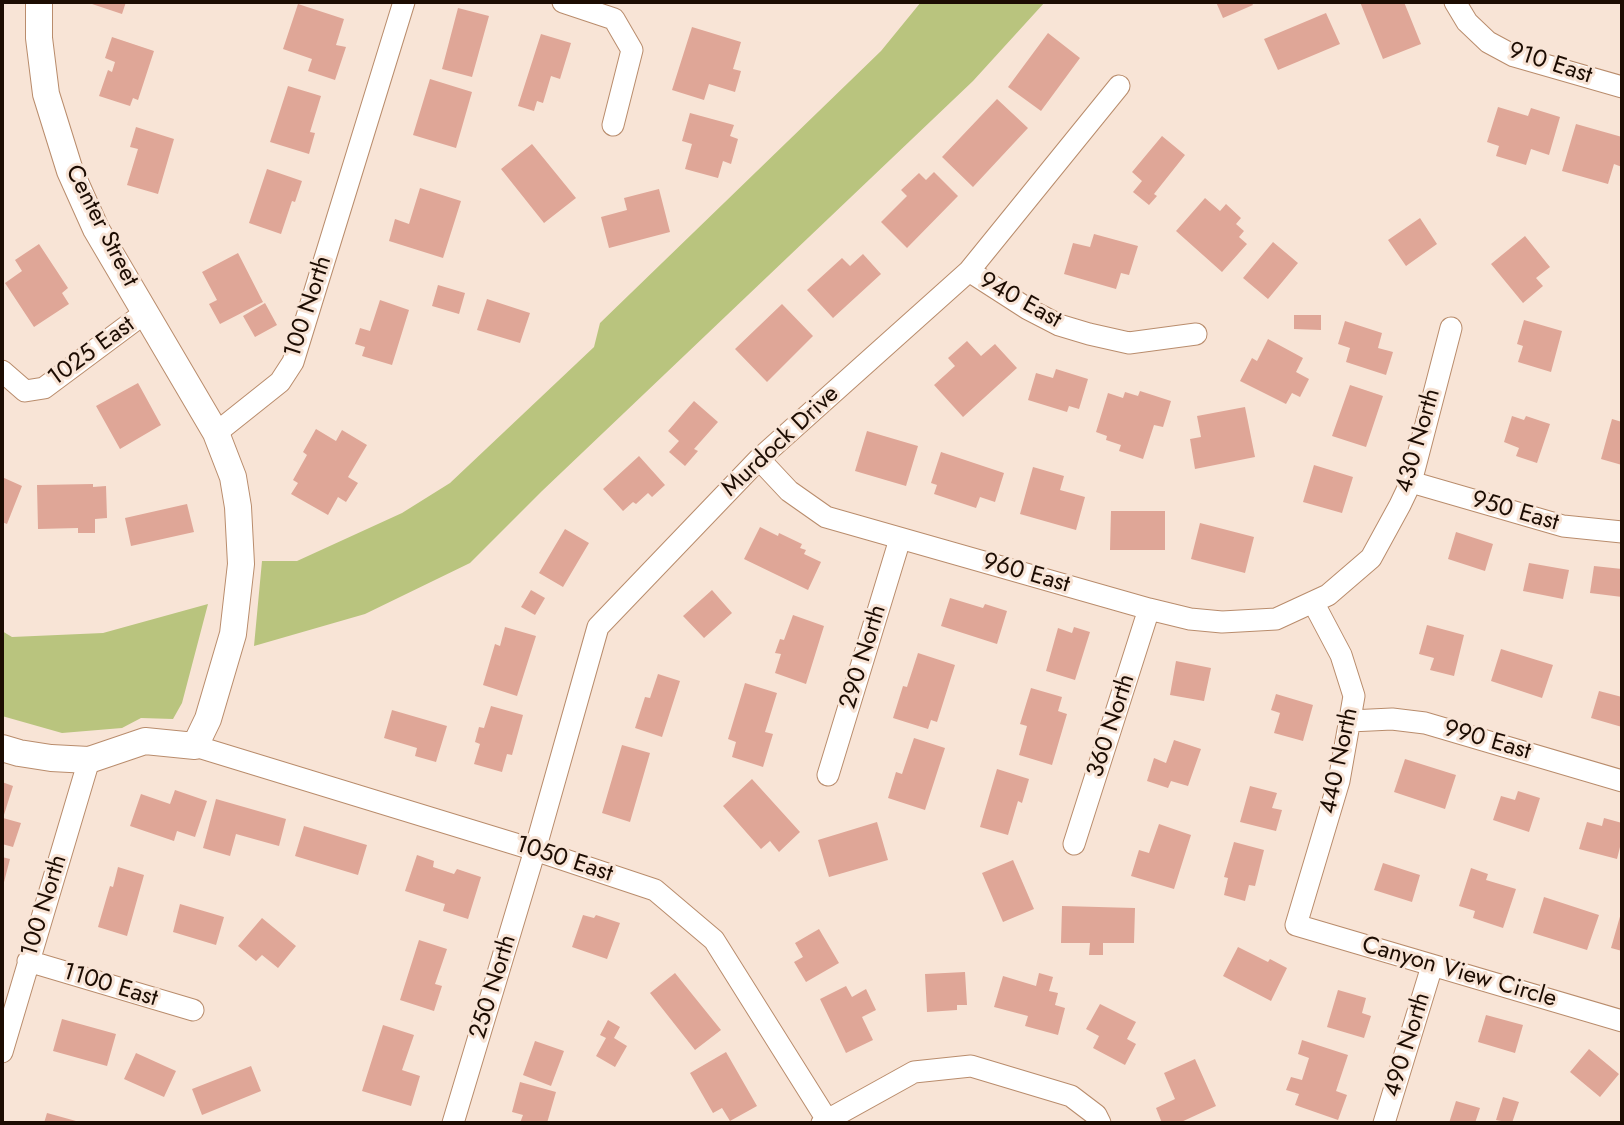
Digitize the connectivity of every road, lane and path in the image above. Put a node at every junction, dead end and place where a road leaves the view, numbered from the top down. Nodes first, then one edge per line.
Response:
1 (39, 2) edge
2 (404, 2) edge
3 (563, 2) edge
4 (1455, 2) edge
5 (1119, 86) dead end
6 (1622, 87) edge
7 (613, 125) dead end
8 (969, 271) junction
9 (146, 312) junction
10 (1451, 328) dead end
11 (1196, 334) dead end
12 (2, 371) edge
13 (216, 433) junction
14 (759, 459) junction
15 (1411, 482) junction
16 (1622, 532) edge
17 (900, 539) junction
18 (1313, 602) junction
19 (1149, 609) junction
20 (1350, 721) junction
21 (195, 746) junction
22 (2, 748) edge
23 (89, 760) junction
24 (828, 775) dead end
25 (1622, 781) edge
26 (1074, 844) dead end
27 (535, 850) junction
28 (1296, 925) joint
29 (28, 961) junction
30 (1432, 966) junction
31 (193, 1010) dead end
32 (1622, 1021) edge
33 (2, 1052) edge
34 (826, 1122) edge
35 (453, 1123) edge
36 (1100, 1123) edge
37 (1384, 1123) edge

1 - 9 street, Center Street
2 - 13 street, 100 North
3 - 7 street
4 - 6 street, 910 East
5 - 8 street, Murdock Drive
8 - 11 street, 940 East
8 - 14 street, Murdock Drive
9 - 12 street, 1025 East
9 - 13 street, Center Street
10 - 15 street, 430 North
13 - 21 street
14 - 17 street, 960 East
14 - 27 street, Murdock Drive
15 - 16 street, 950 East
15 - 18 street, 430 North
17 - 19 street, 960 East
17 - 24 street, 290 North
18 - 19 street, 960 East
18 - 20 street, 440 North
19 - 26 street, 360 North
20 - 25 street, 990 East
20 - 28 street, 440 North
21 - 23 street
21 - 27 street, 1050 East
22 - 23 street
23 - 29 street, 100 North
27 - 34 street, 1050 East
27 - 35 street, 250 North
28 - 30 street, Canyon View Circle
29 - 31 street, 1100 East
29 - 33 street, 100 North
30 - 32 street, Canyon View Circle
30 - 37 street, 490 North
34 - 36 street

